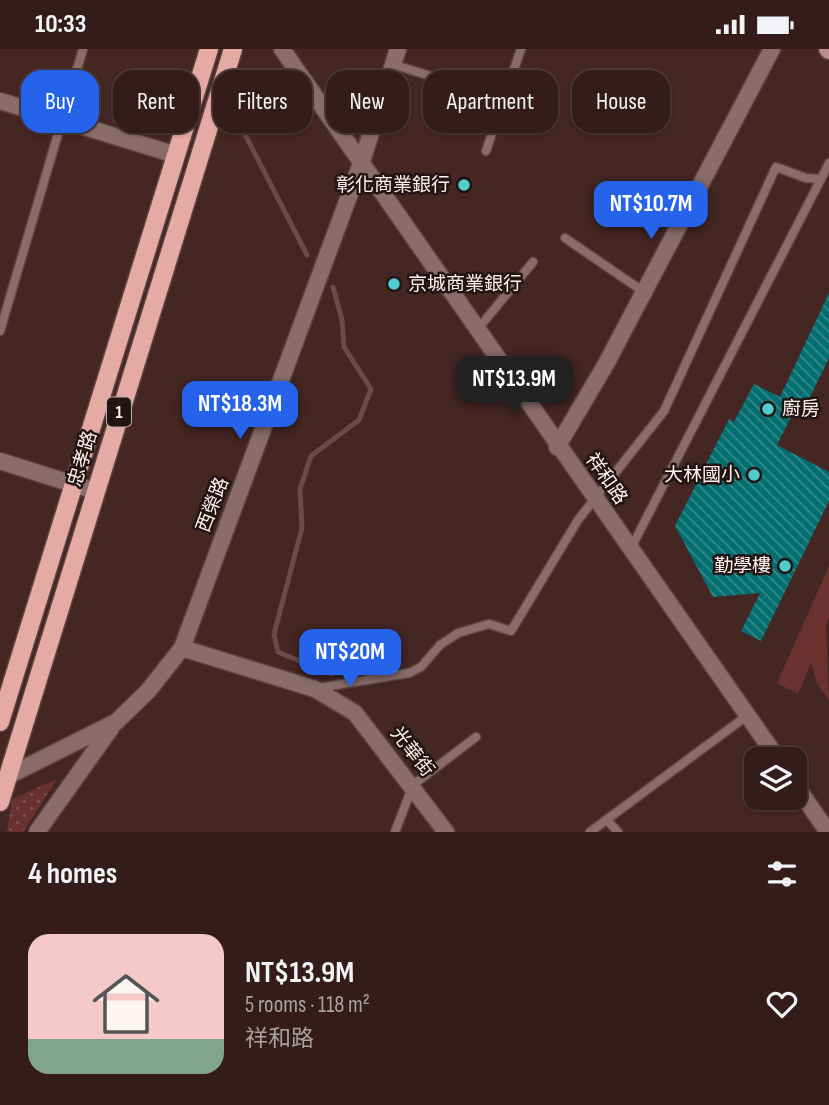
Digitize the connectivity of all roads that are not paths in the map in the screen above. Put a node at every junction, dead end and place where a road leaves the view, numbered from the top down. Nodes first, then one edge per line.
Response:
1 (83, 49) edge
2 (209, 49) edge
3 (233, 49) edge
4 (282, 49) edge
5 (521, 49) edge
6 (772, 49) edge
7 (395, 57) edge
8 (76, 70) edge
9 (428, 70) edge
10 (514, 70) edge
11 (0, 101) edge
12 (21, 108) edge
13 (99, 132) edge
14 (57, 133) edge
15 (492, 133) edge
16 (486, 151) dead end
17 (176, 155) junction
18 (362, 161) junction
19 (829, 163) edge
20 (821, 179) junction
21 (565, 238) dead end
22 (533, 262) dead end
23 (645, 292) junction
24 (477, 330) junction
25 (0, 331) edge
26 (558, 447) junction
27 (0, 461) edge
28 (72, 483) junction
29 (95, 491) junction
30 (594, 498) junction
31 (630, 550) junction
32 (182, 648) junction
33 (316, 689) junction
34 (748, 715) junction
35 (0, 722) edge
36 (116, 722) junction
37 (476, 737) dead end
38 (770, 747) edge
39 (3, 778) edge
40 (413, 785) junction
41 (807, 802) edge
42 (0, 803) edge
43 (607, 820) junction
44 (37, 832) edge
45 (395, 832) edge
46 (446, 832) edge
47 (590, 832) edge
48 (618, 832) edge
49 (828, 832) edge

1 - 8 lane
2 - 17 main road, 忠孝路 / 1
3 - 29 main road, 忠孝路 / 1
4 - 18 street, 祥和路
5 - 10 lane
6 - 23 street
7 - 9 lane
7 - 18 street, 西榮路
11 - 12 street
13 - 17 street
14 - 25 lane
15 - 16 lane
17 - 28 main road, 忠孝路 / 1
18 - 24 street, 祥和路
18 - 32 street, 西榮路
19 - 20 lane
20 - 30 lane
20 - 31 lane
21 - 23 lane
22 - 24 lane
23 - 26 street
24 - 26 street, 祥和路
26 - 30 street, 祥和路
27 - 28 street
28 - 29 street
28 - 35 main road, 忠孝路 / 1
29 - 39 main road, 忠孝路 / 1
30 - 31 street, 祥和路
30 - 33 lane
31 - 34 street, 祥和路
32 - 33 street, 光華街
32 - 36 street, 西榮路
33 - 40 street, 光華街
34 - 38 street, 祥和路
34 - 43 lane
36 - 39 street, 西榮路
36 - 44 street
37 - 40 lane
39 - 42 main road, 忠孝路 / 1
40 - 45 lane
40 - 46 street, 光華街
41 - 49 street
43 - 47 lane
43 - 48 lane

